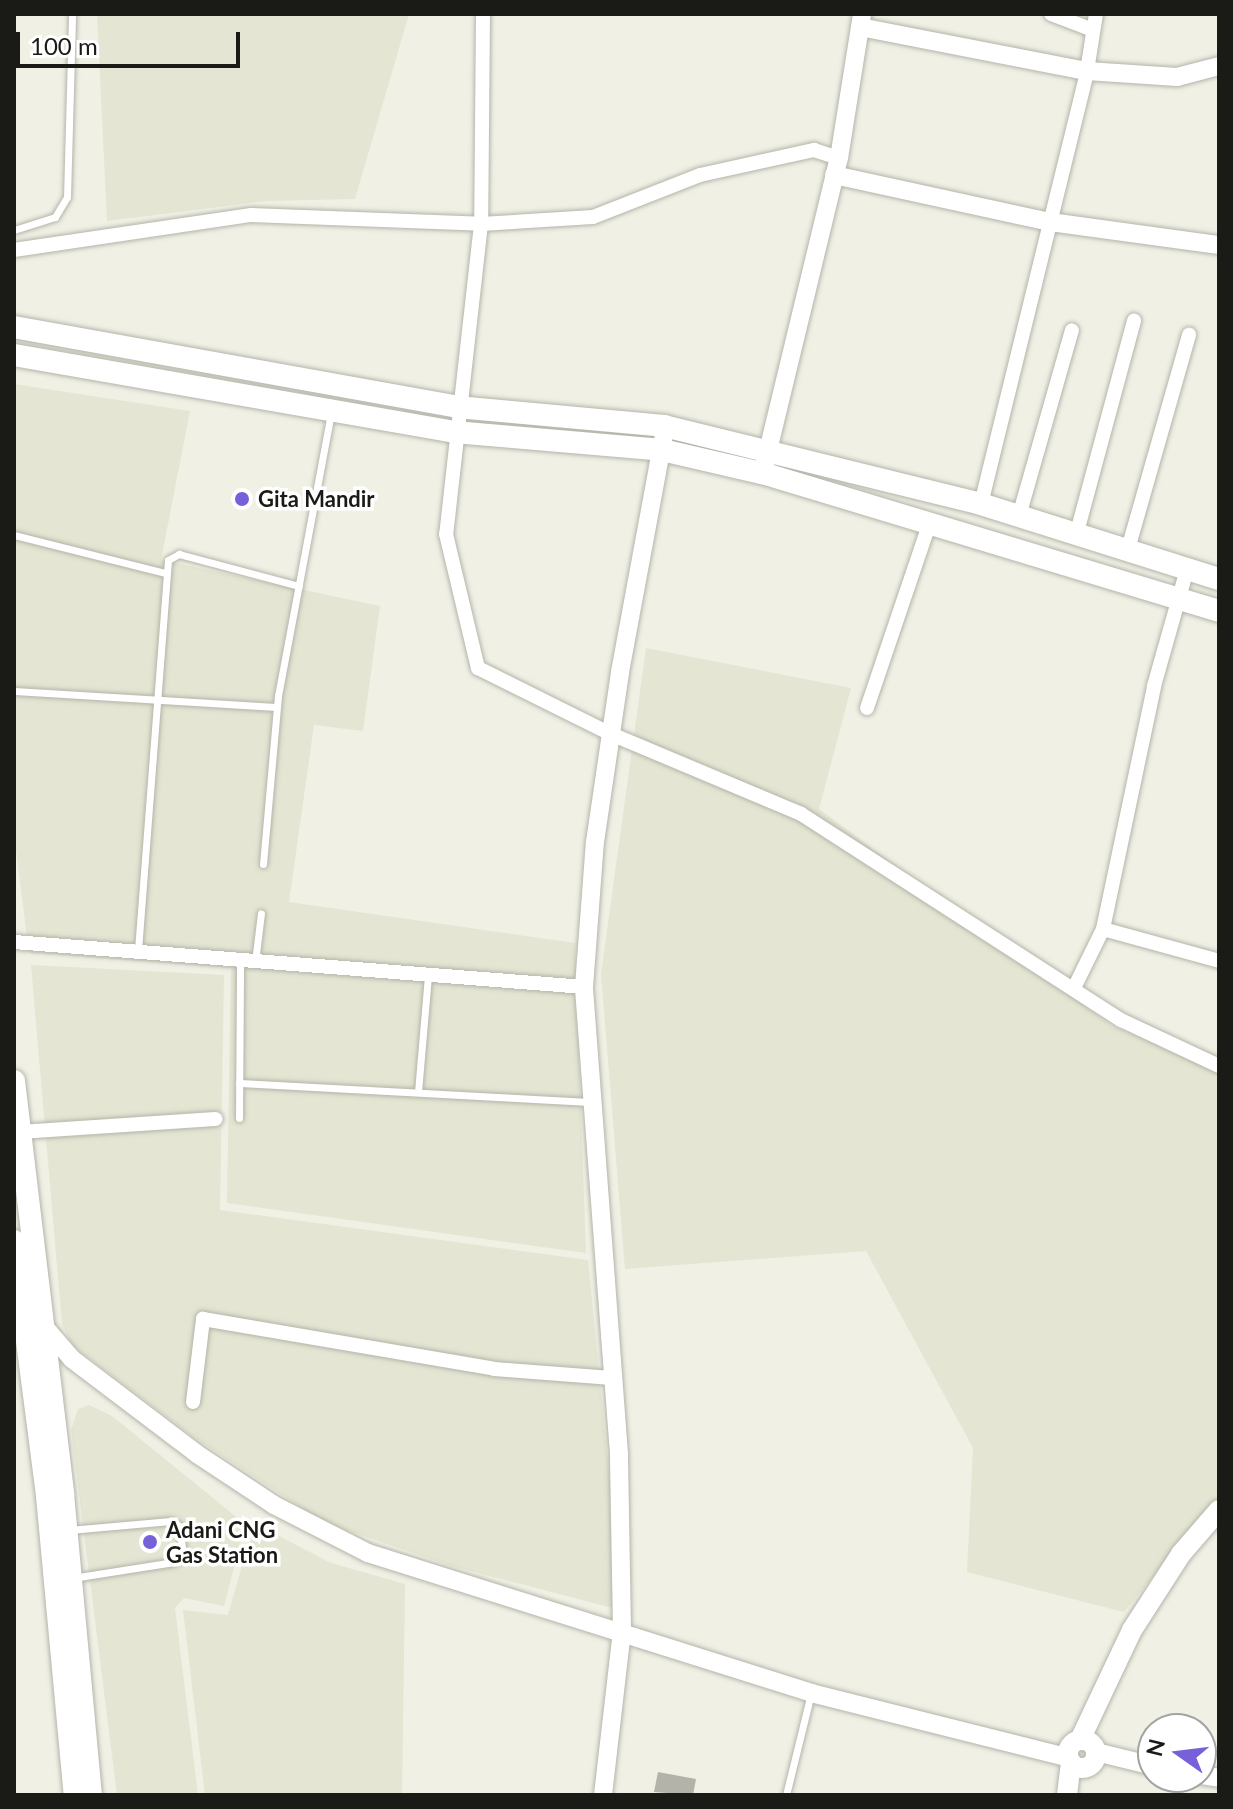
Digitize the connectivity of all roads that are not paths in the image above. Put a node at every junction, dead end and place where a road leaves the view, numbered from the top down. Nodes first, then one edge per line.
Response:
1 (72, 14) edge
2 (483, 14) edge
3 (1051, 14) edge
4 (1096, 14) edge
5 (861, 21) edge
6 (1093, 30) junction
7 (1219, 66) edge
8 (1087, 71) junction
9 (837, 166) junction
10 (1050, 222) junction
11 (481, 224) junction
12 (14, 230) edge
13 (1219, 245) edge
14 (14, 250) edge
15 (1134, 321) dead end
16 (14, 327) edge
17 (1072, 330) dead end
18 (1189, 335) dead end
19 (14, 355) edge
20 (457, 407) junction
21 (331, 412) junction
22 (664, 426) junction
23 (454, 432) junction
24 (662, 450) junction
25 (765, 463) junction
26 (981, 504) junction
27 (1019, 516) junction
28 (930, 522) junction
29 (1077, 532) junction
30 (14, 535) edge
31 (1128, 549) junction
32 (1187, 569) junction
33 (165, 573) junction
34 (1219, 579) edge
35 (299, 586) junction
36 (1177, 599) junction
37 (1219, 611) edge
38 (14, 691) edge
39 (154, 699) junction
40 (277, 707) junction
41 (867, 708) dead end
42 (611, 734) junction
43 (263, 864) dead end
44 (261, 913) dead end
45 (1103, 929) junction
46 (14, 942) edge
47 (138, 950) junction
48 (1219, 961) edge
49 (248, 964) junction
50 (428, 976) junction
51 (584, 987) junction
52 (1074, 988) junction
53 (1219, 1066) edge
54 (14, 1081) edge
55 (239, 1083) junction
56 (418, 1092) junction
57 (590, 1102) junction
58 (239, 1118) dead end
59 (216, 1119) dead end
60 (19, 1132) junction
61 (14, 1241) edge
62 (17, 1299) edge
63 (42, 1325) junction
64 (612, 1378) junction
65 (193, 1402) dead end
66 (1219, 1510) edge
67 (1219, 1527) edge
68 (67, 1530) junction
69 (71, 1578) junction
70 (622, 1630) junction
71 (811, 1693) junction
72 (1083, 1754) junction
73 (1137, 1763) edge
74 (75, 1795) edge
75 (91, 1795) edge
76 (603, 1795) edge
77 (786, 1795) edge
78 (1067, 1795) edge
79 (1079, 1795) edge

1 - 12 lane
2 - 11 street
3 - 6 street
4 - 6 street
5 - 8 street
5 - 9 street
6 - 8 street
7 - 8 street
8 - 10 street
9 - 10 street
9 - 11 street
9 - 25 street
10 - 13 street
10 - 26 street
11 - 14 street
11 - 20 street
15 - 29 street
16 - 20 main road
17 - 27 street
18 - 31 street
19 - 21 main road
20 - 22 main road
20 - 23 street
21 - 23 main road
21 - 35 lane
22 - 24 street
22 - 25 main road
23 - 24 main road
23 - 42 street
24 - 25 main road
24 - 42 street
25 - 26 main road
25 - 28 main road
26 - 27 main road
27 - 29 main road
28 - 36 main road
28 - 41 street
29 - 31 main road
30 - 33 lane
31 - 32 main road
32 - 34 main road
32 - 36 street
33 - 35 lane
33 - 39 lane
35 - 40 lane
36 - 37 main road
36 - 45 street
38 - 39 lane
39 - 40 lane
39 - 47 lane
40 - 43 lane
42 - 51 street
42 - 52 street
44 - 49 lane
45 - 48 street
45 - 52 street
46 - 47 street
47 - 49 street
49 - 50 street
49 - 55 lane
50 - 51 street
50 - 56 lane
51 - 57 street
52 - 53 street
54 - 60 main road
55 - 56 lane
55 - 58 lane
56 - 57 lane
57 - 64 street
59 - 60 street
60 - 63 main road
61 - 62 main road
62 - 63 street
62 - 74 main road
63 - 68 main road
63 - 70 street
64 - 65 street
64 - 70 street
66 - 72 main road
67 - 72 main road
68 - 69 main road
68 - 69 lane
69 - 75 main road
70 - 71 street
70 - 76 street
71 - 72 street
71 - 77 lane
72 - 73 street
72 - 78 main road
72 - 79 main road

